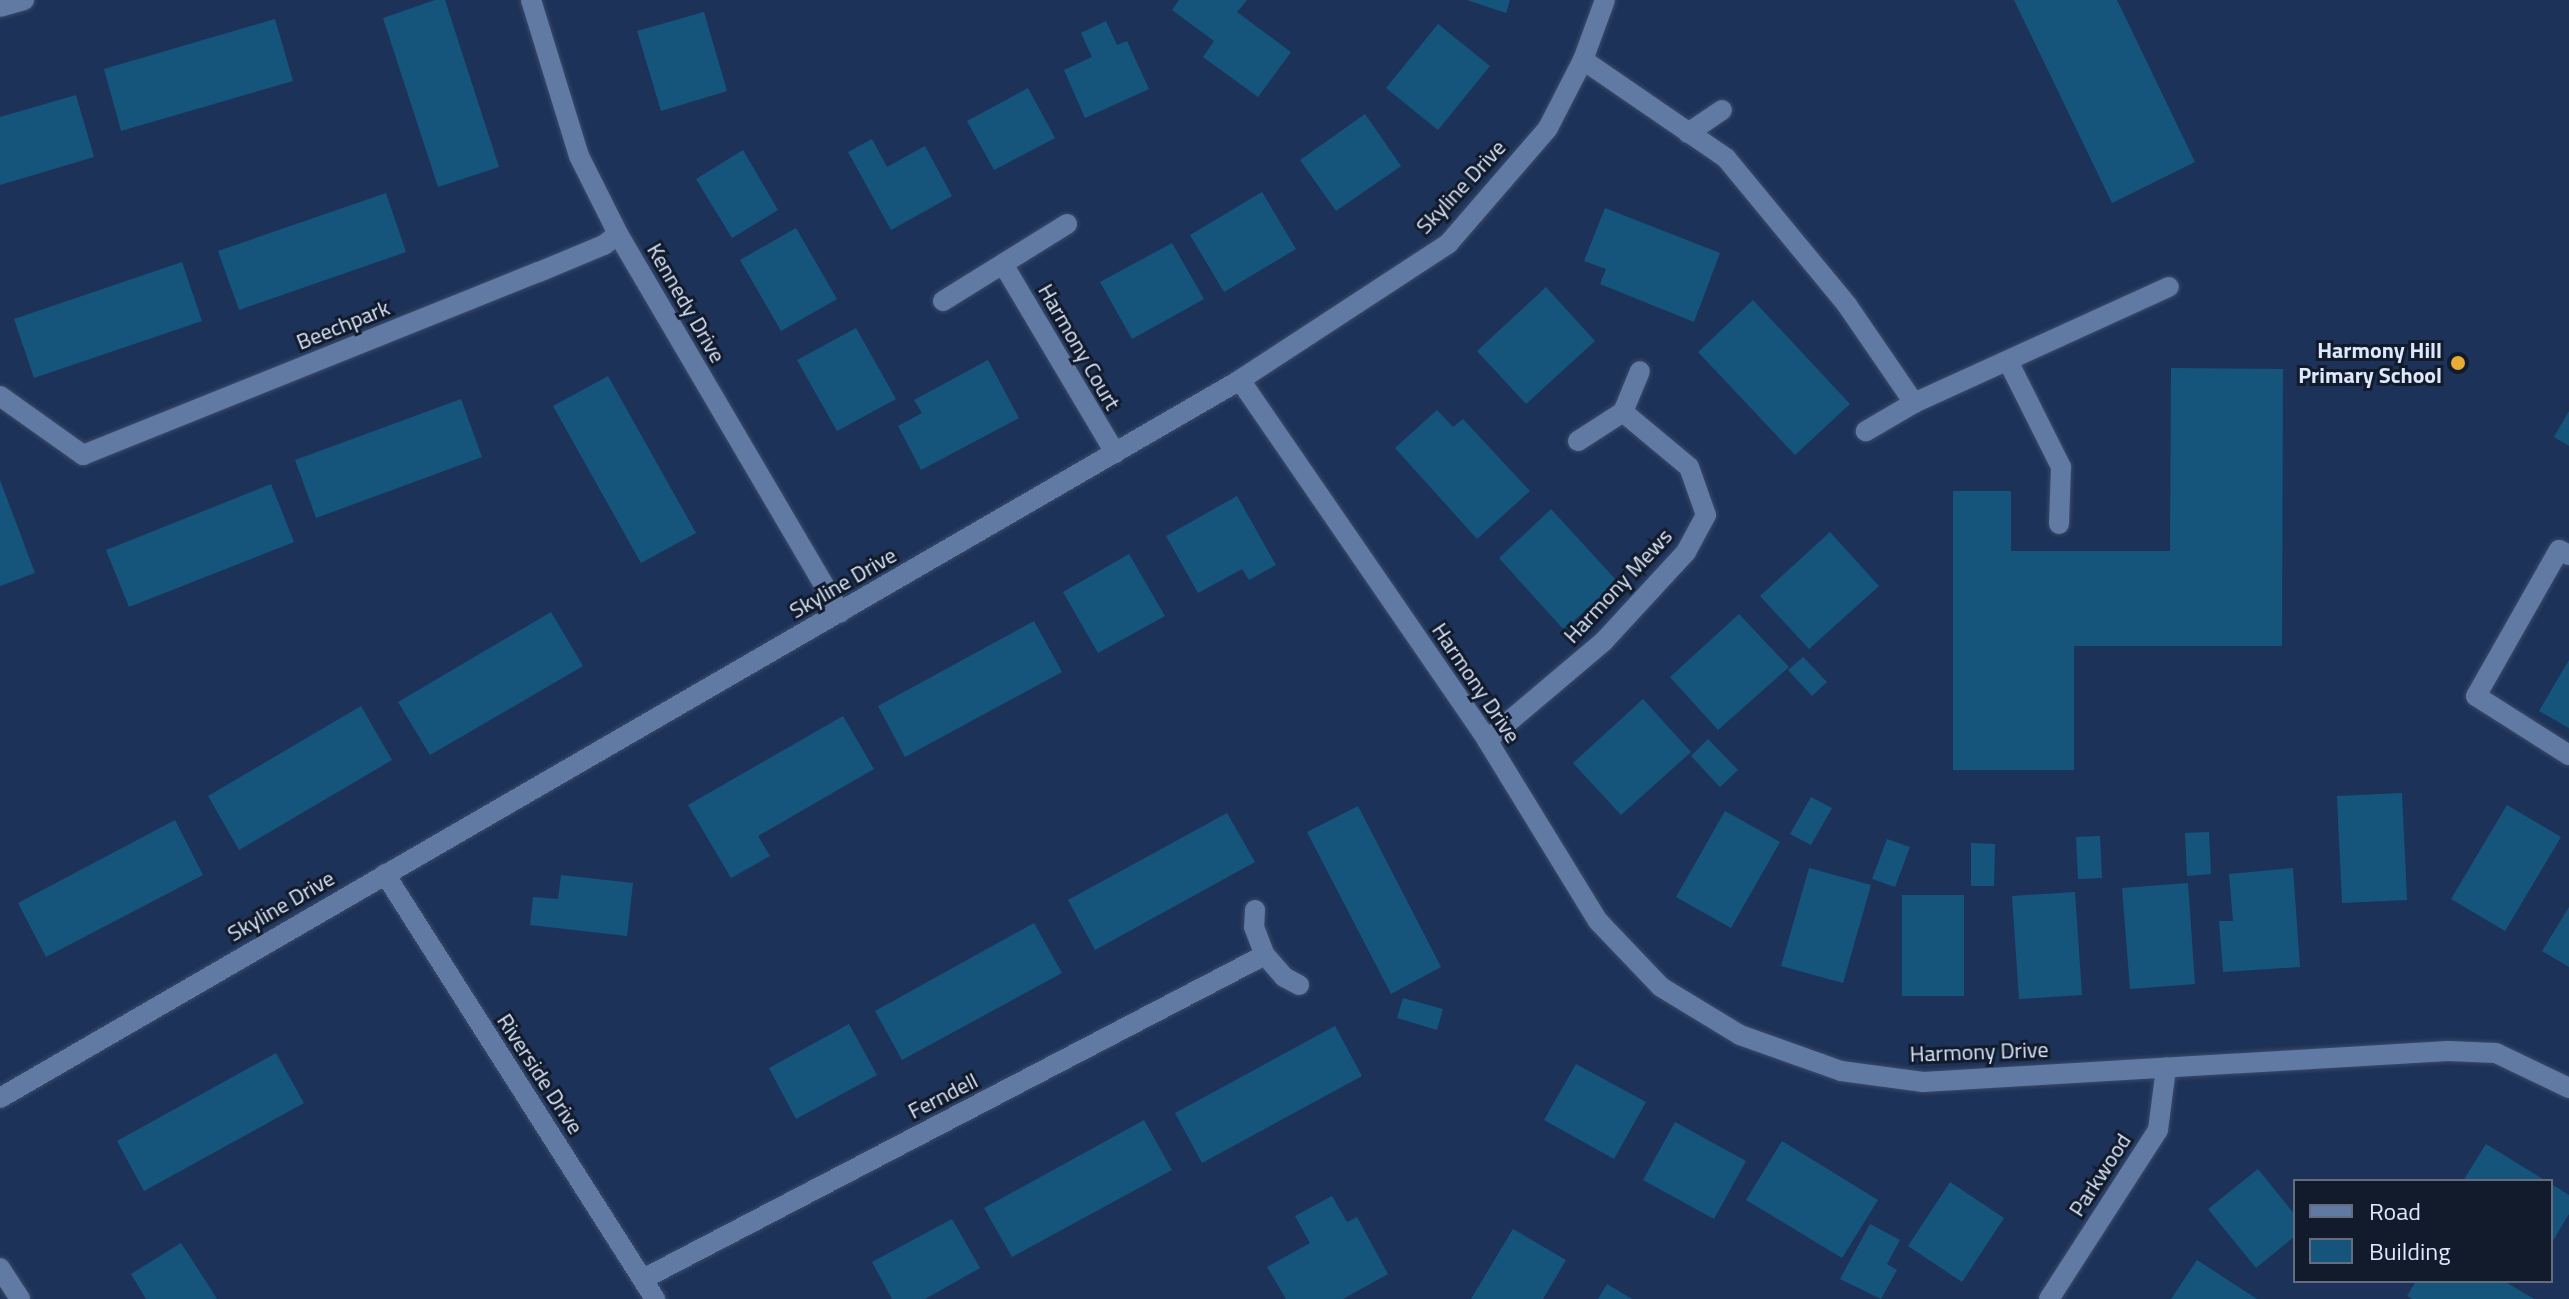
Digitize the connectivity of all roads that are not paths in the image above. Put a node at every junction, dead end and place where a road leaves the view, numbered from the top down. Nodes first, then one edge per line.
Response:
1 (24, 0) edge
2 (531, 0) edge
3 (1605, 0) edge
4 (0, 7) edge
5 (1583, 60) junction
6 (1722, 110) dead end
7 (1688, 133) junction
8 (1067, 224) dead end
9 (618, 234) junction
10 (1003, 264) junction
11 (2169, 287) dead end
12 (943, 301) dead end
13 (2008, 361) junction
14 (1640, 371) dead end
15 (1240, 380) junction
16 (0, 396) edge
17 (1914, 403) junction
18 (1623, 412) junction
19 (1866, 431) dead end
20 (1578, 441) dead end
21 (1115, 453) junction
22 (2059, 524) dead end
23 (2569, 555) edge
24 (840, 613) junction
25 (1487, 740) junction
26 (2569, 755) edge
27 (385, 874) junction
28 (1255, 910) dead end
29 (1265, 955) junction
30 (1299, 985) dead end
31 (2166, 1068) junction
32 (2569, 1088) edge
33 (0, 1098) edge
34 (0, 1268) edge
35 (643, 1279) junction
36 (20, 1299) edge
37 (655, 1299) edge
38 (2049, 1299) edge

1 - 4 street
2 - 9 street, Kennedy Drive
3 - 5 street, Skyline Drive
5 - 7 street
5 - 15 street, Skyline Drive
6 - 7 street
7 - 17 street
8 - 10 street
9 - 16 street, Beechpark
9 - 24 street, Kennedy Drive
10 - 12 street
10 - 21 street, Harmony Court
11 - 13 street
13 - 17 street
13 - 22 street
14 - 18 street
15 - 21 street, Skyline Drive
15 - 25 street, Harmony Drive
17 - 19 street
18 - 20 street
18 - 25 street, Harmony Mews
21 - 24 street, Skyline Drive
23 - 26 street
24 - 27 street, Skyline Drive
25 - 31 street, Harmony Drive
27 - 33 street, Skyline Drive
27 - 35 street, Riverside Drive
28 - 29 street
29 - 30 street
29 - 35 street, Ferndell
31 - 32 street, Harmony Drive
31 - 38 street, Parkwood
34 - 36 street
35 - 37 street, Riverside Drive

